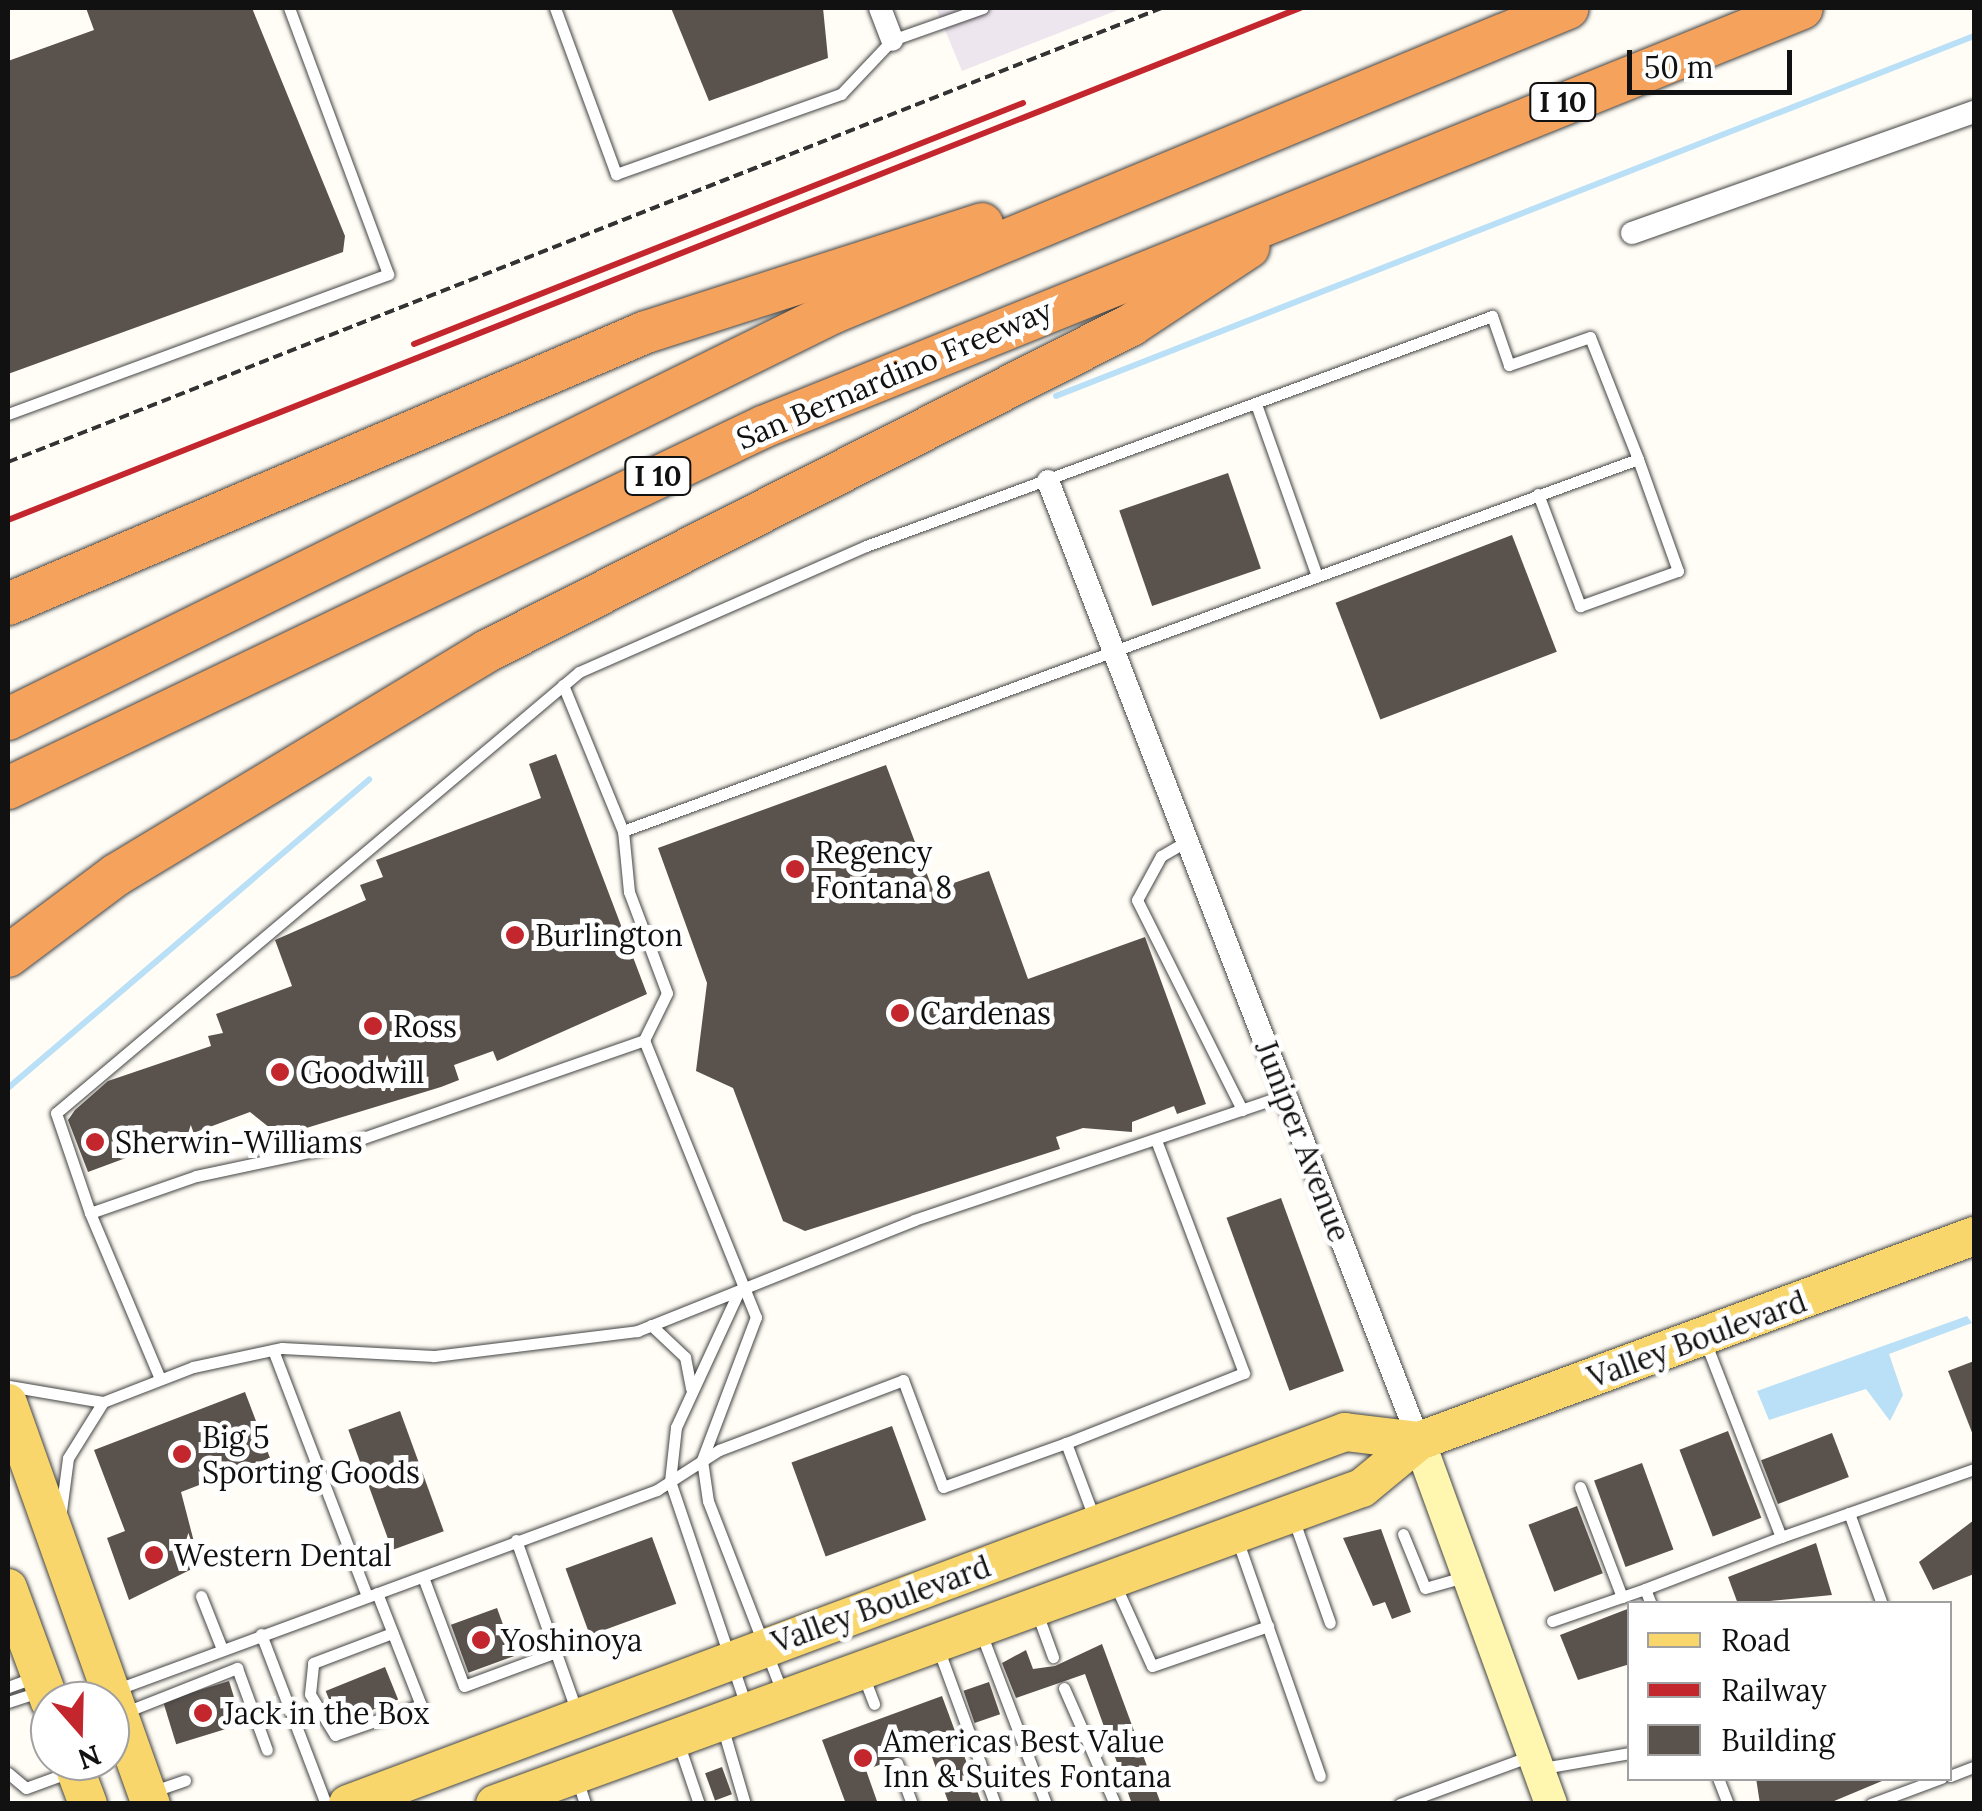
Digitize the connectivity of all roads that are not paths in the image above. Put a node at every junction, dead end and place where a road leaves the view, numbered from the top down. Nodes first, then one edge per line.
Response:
1 (289, 8) edge
2 (555, 8) edge
3 (880, 8) edge
4 (983, 8) edge
5 (1568, 8) edge
6 (1802, 8) edge
7 (892, 40) junction
8 (1974, 112) edge
9 (1104, 193) junction
10 (1324, 198) junction
11 (1632, 233) dead end
12 (1256, 404) junction
13 (8, 414) edge
14 (1638, 459) junction
15 (1048, 481) junction
16 (1538, 494) junction
17 (1316, 573) junction
18 (8, 604) edge
19 (1112, 646) junction
20 (563, 684) junction
21 (8, 719) edge
22 (8, 788) edge
23 (624, 831) junction
24 (1186, 841) junction
25 (116, 875) junction
26 (8, 916) edge
27 (8, 956) edge
28 (644, 1040) junction
29 (1285, 1096) junction
30 (1242, 1110) junction
31 (1156, 1140) junction
32 (90, 1213) junction
33 (1972, 1243) edge
34 (740, 1290) junction
35 (651, 1326) junction
36 (1704, 1338) junction
37 (273, 1350) junction
38 (160, 1379) junction
39 (8, 1386) edge
40 (691, 1388) junction
41 (103, 1402) junction
42 (8, 1403) edge
43 (1418, 1440) junction
44 (1066, 1443) junction
45 (702, 1460) junction
46 (1974, 1469) edge
47 (670, 1480) junction
48 (1580, 1487) dead end
49 (1849, 1513) junction
50 (1292, 1514) junction
51 (1097, 1524) junction
52 (1403, 1534) dead end
53 (1236, 1535) junction
54 (1781, 1537) junction
55 (516, 1540) junction
56 (61, 1550) junction
57 (1468, 1576) junction
58 (423, 1577) junction
59 (1113, 1580) junction
60 (1645, 1589) junction
61 (9, 1595) edge
62 (372, 1595) junction
63 (202, 1596) dead end
64 (1622, 1597) junction
65 (1650, 1601) edge
66 (1881, 1601) edge
67 (1035, 1609) junction
68 (1552, 1621) dead end
69 (1330, 1623) dead end
70 (1268, 1626) junction
71 (980, 1628) junction
72 (392, 1633) junction
73 (261, 1634) junction
74 (937, 1644) junction
75 (222, 1649) junction
76 (556, 1652) junction
77 (747, 1654) junction
78 (1052, 1657) dead end
79 (34, 1681) edge
80 (107, 1681) edge
81 (1064, 1688) dead end
82 (130, 1695) edge
83 (130, 1699) edge
84 (785, 1699) junction
85 (578, 1716) junction
86 (734, 1717) junction
87 (677, 1738) junction
88 (130, 1745) edge
89 (266, 1750) dead end
90 (1627, 1752) edge
91 (897, 1762) dead end
92 (1536, 1762) junction
93 (8, 1773) edge
94 (1320, 1776) dead end
95 (185, 1780) dead end
96 (63, 1781) edge
97 (1934, 1781) edge
98 (580, 1789) edge
99 (149, 1798) edge
100 (1893, 1800) edge
101 (326, 1804) edge
102 (348, 1804) edge
103 (495, 1804) edge
104 (700, 1804) edge
105 (746, 1804) edge
106 (912, 1804) edge
107 (996, 1804) edge
108 (1046, 1804) edge
109 (1114, 1804) edge
110 (1400, 1804) edge
111 (1552, 1804) edge
112 (1871, 1804) edge

1 - 13 lane
2 - 7 lane
3 - 7 street
4 - 7 lane
5 - 9 highway, I 10
6 - 10 highway, San Bernardino Freeway / I 10
8 - 11 street
9 - 18 highway
9 - 21 highway, I 10
10 - 22 highway, San Bernardino Freeway / I 10
10 - 25 highway
12 - 14 lane
12 - 15 lane
12 - 17 lane
14 - 16 lane
14 - 16 lane
15 - 19 street, Juniper Avenue
15 - 20 lane
16 - 17 lane
17 - 19 lane
19 - 23 lane
19 - 24 street, Juniper Avenue
20 - 23 lane
20 - 32 lane
23 - 28 lane
24 - 29 street, Juniper Avenue
24 - 30 lane
25 - 26 highway
25 - 27 highway
28 - 32 lane
28 - 34 lane
29 - 30 lane
29 - 43 street, Juniper Avenue
30 - 31 lane
31 - 34 lane
31 - 44 lane
32 - 38 lane
33 - 36 main road, Valley Boulevard
34 - 35 lane
34 - 40 lane
34 - 45 lane
35 - 37 lane
35 - 40 lane
36 - 43 main road, Valley Boulevard
36 - 54 lane
37 - 38 lane
37 - 62 lane
38 - 41 lane
39 - 41 lane
40 - 47 lane
41 - 56 lane
42 - 56 main road
43 - 50 main road, Valley Boulevard
43 - 51 main road, Valley Boulevard
43 - 57 street, Juniper Avenue
44 - 45 lane
44 - 51 lane
45 - 47 lane
45 - 77 lane
46 - 49 lane
47 - 55 lane
47 - 77 lane
48 - 64 lane
49 - 54 lane
49 - 66 lane
50 - 53 main road, Valley Boulevard
50 - 69 lane
51 - 77 main road, Valley Boulevard
52 - 57 lane
53 - 59 main road, Valley Boulevard
53 - 70 lane
54 - 60 lane
55 - 58 lane
55 - 76 lane
56 - 80 main road
57 - 92 street, Juniper Avenue
58 - 62 lane
58 - 76 lane
59 - 67 main road, Valley Boulevard
59 - 70 lane
60 - 64 lane
60 - 65 lane
61 - 79 main road
62 - 72 lane
62 - 73 lane
63 - 75 lane
64 - 68 lane
67 - 71 main road, Valley Boulevard
67 - 78 lane
70 - 94 lane
71 - 74 main road, Valley Boulevard
71 - 108 lane
72 - 72 lane
73 - 75 lane
73 - 101 lane
74 - 84 main road, Valley Boulevard
74 - 107 lane
75 - 82 lane
76 - 85 lane
77 - 84 lane
77 - 85 main road, Valley Boulevard
77 - 86 lane
81 - 109 lane
83 - 89 lane
84 - 86 main road, Valley Boulevard
85 - 102 main road, Valley Boulevard
86 - 87 main road, Valley Boulevard
86 - 105 lane
87 - 98 main road, Valley Boulevard
87 - 104 lane
88 - 99 main road
90 - 92 lane
91 - 106 lane
92 - 110 lane
92 - 111 street, Juniper Avenue
93 - 96 lane
95 - 99 lane
97 - 100 lane
98 - 103 main road, Valley Boulevard
100 - 112 lane

